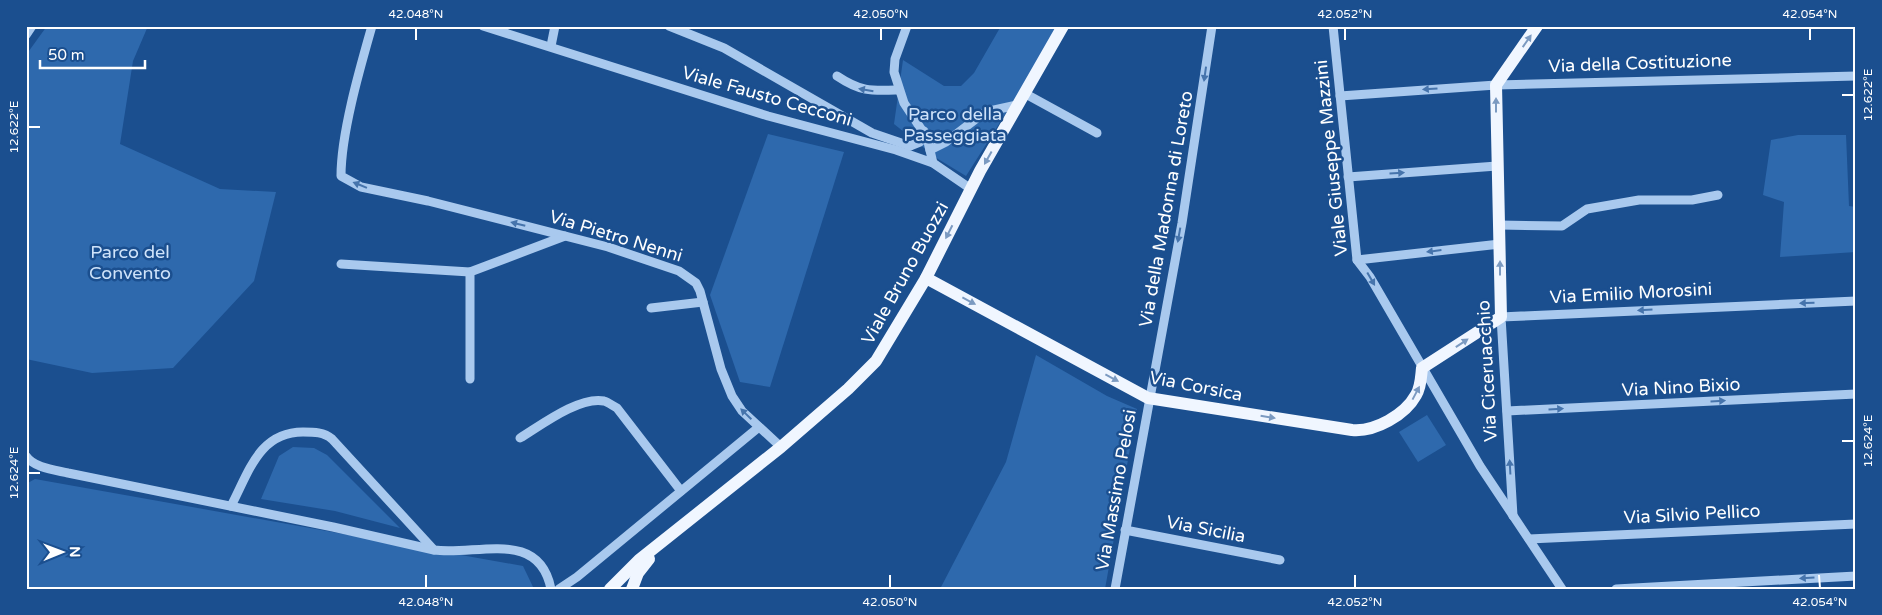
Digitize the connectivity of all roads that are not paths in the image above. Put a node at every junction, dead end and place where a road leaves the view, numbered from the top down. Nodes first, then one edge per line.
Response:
1 (32, 26) edge
2 (372, 26) edge
3 (483, 26) edge
4 (555, 26) edge
5 (669, 26) edge
6 (907, 26) edge
7 (1062, 26) edge
8 (1212, 26) edge
9 (1333, 26) edge
10 (1537, 26) edge
11 (26, 35) edge
12 (549, 46) junction
13 (837, 76) dead end
14 (1856, 76) edge
15 (1496, 85) junction
16 (898, 90) junction
17 (1024, 93) junction
18 (1340, 96) junction
19 (1017, 105) junction
20 (924, 131) junction
21 (1097, 133) dead end
22 (909, 150) junction
23 (930, 150) junction
24 (932, 163) junction
25 (1497, 166) junction
26 (1348, 177) junction
27 (971, 189) junction
28 (1718, 195) dead end
29 (1499, 225) junction
30 (565, 236) junction
31 (1500, 244) junction
32 (1357, 260) junction
33 (341, 264) dead end
34 (470, 272) junction
35 (926, 278) junction
36 (1856, 301) edge
37 (703, 302) junction
38 (651, 308) dead end
39 (1500, 317) junction
40 (1422, 368) junction
41 (470, 379) dead end
42 (1856, 394) edge
43 (1148, 398) junction
44 (1507, 412) junction
45 (760, 427) junction
46 (520, 438) dead end
47 (781, 447) junction
48 (27, 459) edge
49 (681, 491) junction
50 (231, 506) junction
51 (1513, 516) junction
52 (1856, 524) edge
53 (676, 530) junction
54 (1126, 530) junction
55 (1529, 539) junction
56 (434, 550) junction
57 (1280, 560) dead end
58 (1856, 576) edge
59 (550, 589) edge
60 (559, 589) edge
61 (610, 589) edge
62 (632, 589) edge
63 (1115, 589) edge
64 (1562, 589) edge
65 (1616, 589) edge

1 - 11 street
30 -> 2 street, Via Pietro Nenni
3 - 12 street, Viale Fausto Cecconi
4 - 12 street
5 - 22 street
6 - 16 street
7 - 17 main road, Viale Bruno Buozzi
8 -> 43 street, Via della Madonna di Loreto
9 - 18 street, Viale Giuseppe Mazzini
15 -> 10 main road, Via della Costituzione
12 - 22 street, Viale Fausto Cecconi
16 -> 13 street
14 - 15 street, Via della Costituzione
15 -> 18 street
25 -> 15 main road, Via Ciceruacchio
16 - 20 street
17 - 19 main road, Viale Bruno Buozzi
17 - 21 street
18 - 26 street, Viale Giuseppe Mazzini
19 - 23 street
19 -> 27 main road, Viale Bruno Buozzi
20 - 22 street
20 - 23 street
22 - 24 street, Viale Fausto Cecconi
23 - 24 street
24 - 27 street, Viale Fausto Cecconi
26 -> 25 street
25 - 29 main road, Via Ciceruacchio
26 - 32 street, Viale Giuseppe Mazzini
27 -> 35 main road, Viale Bruno Buozzi
28 - 29 street
29 - 31 main road, Via Ciceruacchio
30 - 34 street
30 - 37 street, Via Pietro Nenni
31 -> 32 street
39 -> 31 main road, Via Ciceruacchio
32 -> 40 street, Viale Giuseppe Mazzini
33 - 34 street
34 - 41 street
35 -> 43 main road, Via Corsica
35 - 47 main road, Viale Bruno Buozzi
36 -> 39 street, Via Emilio Morosini
37 - 38 street
45 -> 37 street, Via Pietro Nenni
40 -> 39 main road
39 - 44 street, Via Ciceruacchio
43 -> 40 main road, Via Corsica
40 - 51 street, Viale Giuseppe Mazzini
44 -> 42 street, Via Nino Bixio
43 - 54 street, Via Massimo Pelosi
51 -> 44 street, Via Ciceruacchio
45 - 47 street, Via Pietro Nenni
45 - 49 street
46 - 49 street
47 - 53 main road, Viale Bruno Buozzi
48 - 50 street
49 - 60 street
50 - 56 street
50 - 56 street
51 - 55 street, Viale Giuseppe Mazzini
52 - 55 street, Via Silvio Pellico
53 - 61 main road, Viale Bruno Buozzi
53 - 62 main road, Viale Bruno Buozzi
54 - 57 street, Via Sicilia
54 - 63 street, Via Massimo Pelosi
55 - 64 street, Viale Giuseppe Mazzini
56 - 59 street
58 -> 65 street

